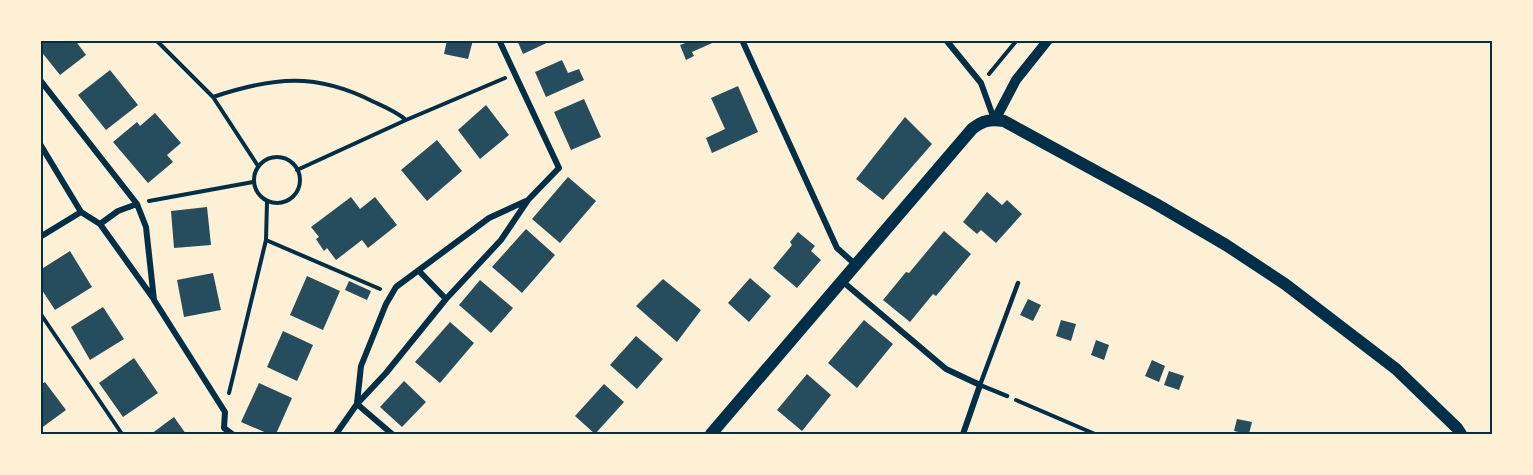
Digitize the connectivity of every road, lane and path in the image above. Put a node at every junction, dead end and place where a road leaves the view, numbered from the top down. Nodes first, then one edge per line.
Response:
1 (156, 40) edge
2 (499, 40) edge
3 (742, 40) edge
4 (946, 40) edge
5 (1017, 40) edge
6 (1048, 40) edge
7 (40, 80) edge
8 (981, 83) junction
9 (487, 86) dead end
10 (213, 97) junction
11 (406, 120) junction
12 (994, 120) junction
13 (40, 144) edge
14 (258, 166) junction
15 (297, 170) junction
16 (253, 182) junction
17 (528, 200) junction
18 (267, 202) junction
19 (137, 204) junction
20 (81, 212) junction
21 (100, 224) junction
22 (40, 237) edge
23 (266, 240) junction
24 (856, 264) junction
25 (420, 271) junction
26 (842, 281) junction
27 (1018, 283) dead end
28 (392, 294) junction
29 (446, 299) junction
30 (154, 300) junction
31 (40, 313) edge
32 (980, 386) junction
33 (1007, 396) joint
34 (357, 404) junction
35 (225, 412) junction
36 (122, 435) edge
37 (232, 435) edge
38 (336, 435) edge
39 (392, 435) edge
40 (711, 435) edge
41 (963, 435) edge
42 (1095, 435) edge
43 (1461, 435) edge

1 - 10 path
2 - 17 street
3 - 24 street
4 - 8 street
5 - 8 path
6 - 12 street
7 - 19 street
8 - 12 street
9 - 11 path
10 - 11 path
10 - 14 path
11 - 15 path
12 - 24 main road
12 - 43 main road
13 - 20 street
14 - 15 path
14 - 16 path
15 - 18 path
16 - 18 path
16 - 19 path
17 - 25 street
17 - 29 street
18 - 23 path
19 - 21 street
19 - 30 street
20 - 21 street
20 - 22 street
21 - 30 street
23 - 28 path
23 - 35 path
24 - 26 main road
25 - 28 street
25 - 29 street
26 - 32 street
26 - 40 main road
27 - 32 lane
28 - 34 street
29 - 34 street
30 - 35 street
31 - 36 path
32 - 33 lane
32 - 41 street
33 - 42 path
34 - 38 street
34 - 39 street
35 - 37 street

